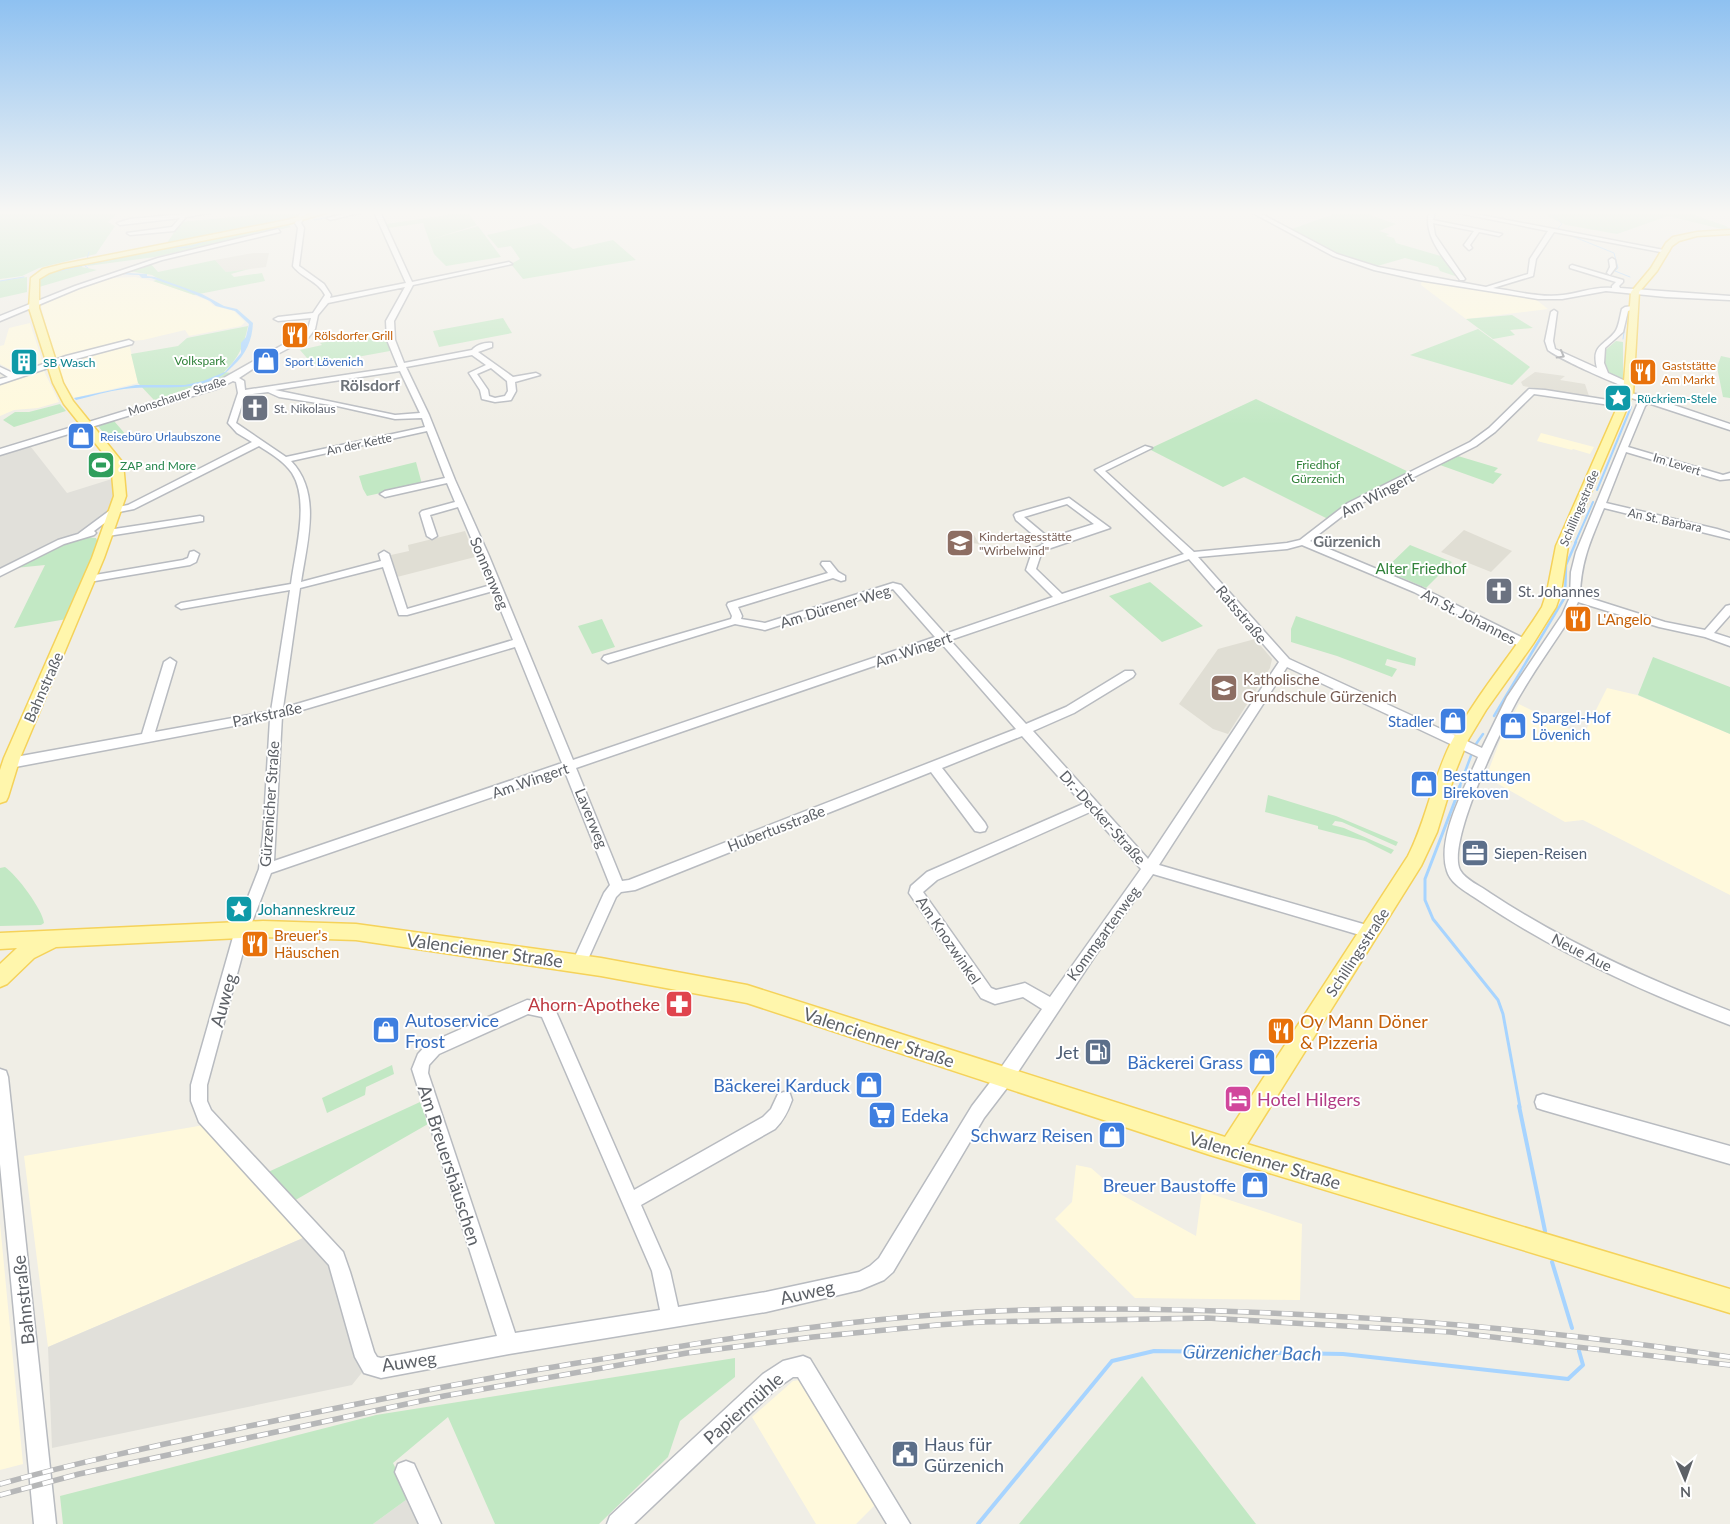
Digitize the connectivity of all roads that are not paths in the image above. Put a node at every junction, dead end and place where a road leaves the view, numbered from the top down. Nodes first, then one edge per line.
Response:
1 (36, 283) edge
2 (91, 283) edge
3 (320, 283) edge
4 (414, 283) edge
5 (1469, 283) edge
6 (1469, 283) edge
7 (1503, 283) edge
8 (1618, 283) edge
9 (1642, 283) edge
10 (410, 284) junction
11 (1617, 290) junction
12 (1635, 292) junction
13 (1538, 297) junction
14 (1730, 298) edge
15 (326, 301) junction
16 (34, 305) junction
17 (1633, 308) junction
18 (315, 315) junction
19 (0, 319) edge
20 (278, 319) dead end
21 (1614, 338) junction
22 (129, 342) dead end
23 (1630, 342) junction
24 (490, 345) dead end
25 (474, 352) junction
26 (51, 365) junction
27 (489, 366) junction
28 (403, 367) junction
29 (0, 369) edge
30 (536, 375) dead end
31 (1606, 376) junction
32 (15, 377) junction
33 (233, 378) junction
34 (511, 380) junction
35 (0, 382) edge
36 (270, 389) junction
37 (242, 393) junction
38 (1627, 395) junction
39 (1647, 399) junction
40 (425, 415) junction
41 (86, 425) junction
42 (1730, 427) edge
43 (430, 428) junction
44 (259, 442) junction
45 (1148, 448) dead end
46 (1623, 448) junction
47 (0, 452) edge
48 (287, 459) junction
49 (1730, 476) edge
50 (450, 480) junction
51 (385, 494) dead end
52 (460, 504) junction
53 (1600, 504) junction
54 (116, 510) junction
55 (200, 519) dead end
56 (109, 531) junction
57 (83, 534) junction
58 (432, 536) dead end
59 (1730, 536) edge
60 (1303, 542) junction
61 (1049, 543) junction
62 (194, 554) dead end
63 (1191, 555) junction
64 (826, 564) dead end
65 (0, 573) edge
66 (89, 579) junction
67 (296, 586) junction
68 (496, 587) junction
69 (1575, 597) junction
70 (1060, 599) junction
71 (181, 606) dead end
72 (1730, 608) edge
73 (735, 621) junction
74 (1707, 634) junction
75 (944, 638) junction
76 (519, 642) junction
77 (1730, 642) edge
78 (1525, 644) junction
79 (608, 660) dead end
80 (170, 662) dead end
81 (1284, 662) junction
82 (1129, 674) dead end
83 (276, 714) junction
84 (1025, 730) junction
85 (148, 736) junction
86 (1459, 742) junction
87 (1485, 754) junction
88 (10, 763) junction
89 (571, 766) junction
90 (934, 767) junction
91 (0, 797) edge
92 (1092, 806) junction
93 (980, 827) dead end
94 (1451, 862) joint
95 (1150, 868) junction
96 (266, 869) junction
97 (618, 887) junction
98 (242, 930) junction
99 (1370, 932) junction
100 (58, 938) junction
101 (0, 941) edge
102 (579, 963) junction
103 (0, 978) edge
104 (1051, 1006) junction
105 (1730, 1018) edge
106 (0, 1077) edge
107 (1004, 1078) junction
108 (784, 1100) dead end
109 (1543, 1102) dead end
110 (3, 1121) edge
111 (1230, 1150) junction
112 (1730, 1155) edge
113 (630, 1202) junction
114 (1730, 1301) edge
115 (672, 1317) junction
116 (509, 1344) junction
117 (406, 1472) dead end
118 (45, 1524) edge
119 (430, 1524) edge
120 (618, 1524) edge
121 (899, 1524) edge

1 - 16 main road, Bahnstraße
2 - 16 street
3 - 15 street
4 - 10 street
5 - 7 street
6 - 13 street
8 - 11 street
9 - 12 main road, Schillingsstraße
10 - 15 street
10 - 28 street, Sonnenweg
11 - 12 street
11 - 13 street
12 - 14 street
12 - 17 main road, Schillingsstraße
13 -> 31 street
15 - 18 street, Monschauer Straße
16 - 19 street
16 - 26 main road, Bahnstraße
17 - 21 street, Schillingsstraße
17 - 23 main road, Schillingsstraße
18 - 20 street
18 - 33 street, Monschauer Straße
21 - 23 street
21 - 31 street, Schillingsstraße
22 - 26 street
23 - 38 main road, Schillingsstraße
24 - 25 street
25 - 27 street
25 - 28 street
26 - 32 street
26 - 41 main road, Bahnstraße
27 - 34 street
27 - 34 street
28 - 36 street
28 - 40 street, Sonnenweg
29 - 32 street
30 - 34 street
31 - 38 street
32 - 35 street
33 - 37 street
33 - 41 street, Monschauer Straße
36 - 37 street
36 - 40 street
37 - 44 street, Gürzenicher Straße
38 - 39 street
38 - 60 street, Am Wingert
38 - 78 main road, Schillingsstraße
39 - 42 street
39 - 46 street, Schillingsstraße
40 - 43 street, Sonnenweg
41 - 47 street, Monschauer Straße
41 - 54 main road, Bahnstraße
43 - 48 street, An der Kette
43 - 50 street, Sonnenweg
44 - 48 street, Gürzenicher Straße
44 - 54 street
45 - 63 street, Ratsstraße
46 - 49 street, Im Levert
46 - 53 street, Schillingsstraße
48 - 67 street, Gürzenicher Straße
50 - 51 street
50 - 52 street, Sonnenweg
52 - 58 street
52 - 68 street, Sonnenweg
53 - 59 street, An St. Barbara
53 - 69 street, Schillingsstraße
54 - 56 main road, Bahnstraße
54 - 57 street
55 - 56 street
56 - 57 street
56 - 66 main road, Bahnstraße
57 - 65 street
60 - 63 street, Am Wingert
60 - 78 street, An St. Johannes
61 - 61 street
61 - 70 street
62 - 66 street
63 - 70 street, Am Wingert
63 - 81 street, Ratsstraße
64 - 73 street, Am Dürener Weg
66 - 88 main road, Bahnstraße
67 - 68 street
67 - 71 street
67 - 83 street, Gürzenicher Straße
68 - 76 street, Sonnenweg
69 - 74 street
69 - 87 street, Schillingsstraße
70 - 75 street, Am Wingert
72 - 74 street
73 - 75 street, Am Dürener Weg
73 - 79 street, Am Dürener Weg
74 - 77 street
75 - 84 street, Dr.-Decker-Straße
75 - 89 street, Am Wingert
76 - 83 street, Parkstraße
76 - 89 street, Laverweg
78 - 86 main road, Schillingsstraße
80 - 85 street
81 - 86 street, Ratsstraße
81 - 95 street, Kommgartenweg
82 - 84 street, Hubertusstraße
83 - 85 street, Parkstraße
83 - 96 street, Gürzenicher Straße
84 - 90 street, Hubertusstraße
84 - 92 street, Dr.-Decker-Straße
85 - 88 street, Parkstraße
86 - 87 street
86 - 99 main road, Schillingsstraße
87 - 94 street, Schillingsstraße
88 - 91 main road, Bahnstraße
89 - 96 street, Am Wingert
89 - 97 street, Laverweg
90 - 93 street
90 - 97 street, Hubertusstraße
92 - 95 street, Dr.-Decker-Straße
92 - 104 street, Am Knozwinkel
94 - 105 street, Neue Aue
95 - 99 street, Dr.-Decker-Straße
95 - 104 street, Kommgartenweg
96 - 98 street, Gürzenicher Straße
97 - 102 street
98 - 100 main road, Valencienner Straße
98 - 102 main road, Valencienner Straße
98 - 116 street, Auweg
99 - 111 main road, Schillingsstraße
100 - 101 main road, Valencienner Straße
100 - 103 main road
102 - 107 main road, Valencienner Straße
104 - 107 street, Kommgartenweg
106 - 110 street, Bahnstraße
107 - 111 main road, Valencienner Straße
107 - 115 street, Auweg
108 - 113 street
109 - 112 street
110 - 118 street, Bahnstraße
111 - 114 main road, Valencienner Straße
113 - 115 street, Am Breuershäuschen
113 - 116 street, Am Breuershäuschen
115 - 116 street, Auweg
117 - 119 street
120 - 121 street, Papiermühle

